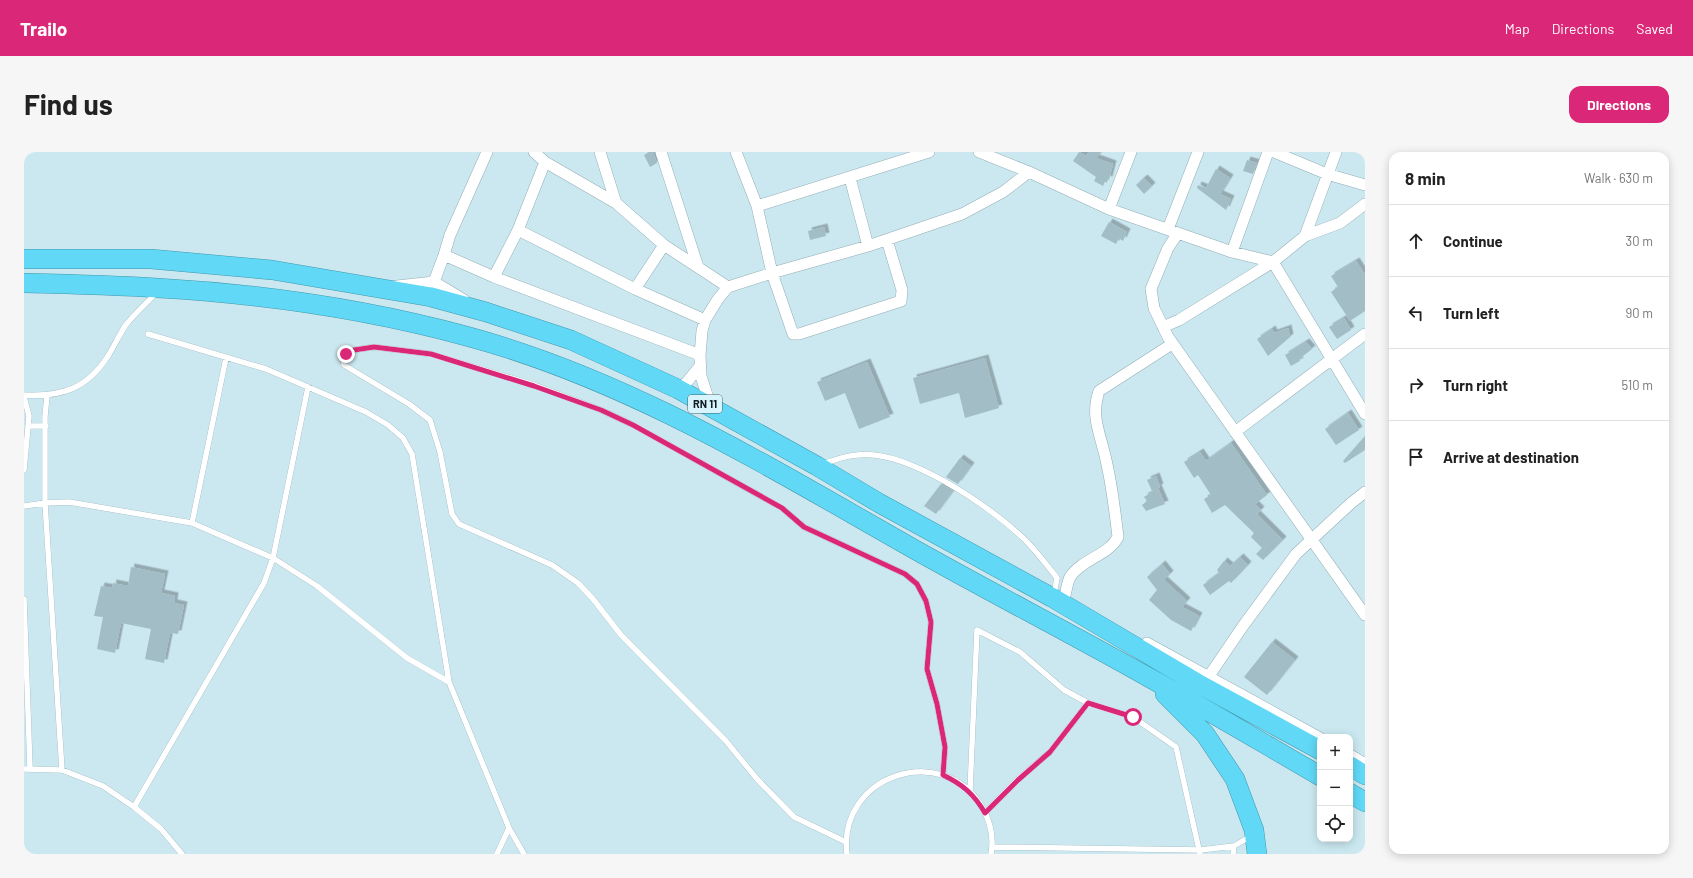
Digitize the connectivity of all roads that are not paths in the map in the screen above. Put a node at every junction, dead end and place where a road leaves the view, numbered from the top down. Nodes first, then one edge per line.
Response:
1 (487, 152) edge
2 (534, 152) edge
3 (600, 152) edge
4 (661, 152) edge
5 (736, 152) edge
6 (929, 152) edge
7 (979, 152) edge
8 (1132, 152) edge
9 (1198, 152) edge
10 (1268, 152) edge
11 (1274, 152) edge
12 (1336, 152) edge
13 (545, 162) junction
14 (1030, 172) junction
15 (1327, 174) junction
16 (850, 178) junction
17 (1365, 185) edge
18 (616, 203) junction
19 (1365, 204) edge
20 (757, 206) junction
21 (1109, 208) junction
22 (518, 230) junction
23 (1173, 231) junction
24 (1305, 236) junction
25 (887, 240) junction
26 (664, 245) junction
27 (868, 246) junction
28 (1232, 252) junction
29 (444, 255) junction
30 (24, 259) edge
31 (1273, 262) junction
32 (698, 267) junction
33 (772, 273) junction
34 (494, 277) junction
35 (434, 282) junction
36 (24, 283) edge
37 (728, 287) junction
38 (160, 288) junction
39 (636, 289) junction
40 (383, 290) junction
41 (486, 312) junction
42 (705, 320) junction
43 (1163, 327) junction
44 (148, 334) dead end
45 (1365, 334) edge
46 (1172, 344) junction
47 (1332, 357) junction
48 (226, 358) junction
49 (700, 360) junction
50 (308, 387) junction
51 (678, 389) junction
52 (24, 396) edge
53 (47, 396) junction
54 (718, 412) junction
55 (1365, 414) edge
56 (28, 426) junction
57 (46, 426) junction
58 (1235, 432) junction
59 (817, 466) junction
60 (24, 470) edge
61 (1365, 492) edge
62 (45, 503) junction
63 (24, 506) edge
64 (192, 523) junction
65 (1311, 540) junction
66 (273, 558) junction
67 (24, 599) edge
68 (1058, 599) junction
69 (1365, 615) edge
70 (1147, 676) junction
71 (1209, 676) junction
72 (449, 682) junction
73 (1088, 703) junction
74 (1317, 736) edge
75 (1317, 748) edge
76 (1353, 757) edge
77 (1365, 764) edge
78 (27, 768) edge
79 (1353, 768) edge
80 (62, 770) junction
81 (1317, 774) edge
82 (943, 775) junction
83 (1365, 775) edge
84 (970, 791) junction
85 (1353, 795) edge
86 (1365, 802) edge
87 (134, 806) junction
88 (985, 813) junction
89 (509, 828) junction
90 (1255, 834) junction
91 (846, 842) junction
92 (1234, 846) junction
93 (993, 847) junction
94 (1201, 852) edge
95 (182, 854) edge
96 (497, 854) edge
97 (524, 854) edge
98 (847, 854) edge
99 (991, 854) edge
100 (1233, 854) edge
101 (1257, 854) edge

1 - 29 street
2 - 13 street
3 - 18 street
4 - 32 street
5 - 20 street
6 - 16 street
7 - 14 street
8 - 21 street
9 - 23 street
10 - 28 street
11 - 15 street
12 - 15 street
13 - 18 street
13 - 22 street
14 - 21 street
14 - 25 street
15 - 17 street
15 - 24 street
16 - 20 street
16 - 27 street
18 - 26 street
19 - 24 street
20 - 33 street
21 - 23 street
22 - 34 street
22 - 39 street
23 - 28 street
23 - 43 street
24 - 31 street
25 - 27 street
25 - 33 street
26 - 32 street
26 - 39 street
27 - 33 street
28 - 31 street
29 - 34 street
29 - 35 street
30 - 40 highway, RN 11
31 - 43 street
31 - 47 street
32 - 37 street
33 - 37 street
34 - 49 street
35 - 40 street
35 - 41 street
36 - 38 highway, RN 11
37 - 42 street
38 - 53 lane
38 - 70 highway, RN 11
39 - 42 street
40 - 41 highway, RN 11
41 - 51 highway, RN 11
42 - 49 street
43 - 46 street
44 - 48 lane
45 - 47 street
46 - 58 street
46 - 68 street
47 - 55 street
47 - 58 street
48 - 50 lane
48 - 64 lane
49 - 51 street
49 - 54 street
50 - 66 lane
50 - 72 lane
51 - 54 highway, RN 11
52 - 53 lane
52 - 56 lane
53 - 57 lane
54 - 59 highway, RN 11
56 - 57 lane
56 - 60 lane
57 - 62 lane
58 - 65 street
59 - 68 highway, RN 11
59 - 68 lane
61 - 65 street
62 - 63 lane
62 - 64 lane
62 - 80 lane
64 - 66 lane
65 - 69 street
65 - 71 street
66 - 72 lane
66 - 87 lane
67 - 78 lane
68 - 71 street
68 - 75 highway, RN 11
70 - 81 highway, RN 11
70 - 90 highway
71 - 74 street
72 - 89 lane
73 - 84 lane
73 - 88 lane
73 - 94 lane
76 - 77 street
78 - 80 lane
79 - 83 highway
80 - 87 lane
82 - 84 lane
82 - 91 lane
82 - 91 lane
84 - 88 lane
85 - 86 highway
87 - 95 lane
88 - 93 lane
89 - 96 lane
89 - 97 lane
90 - 92 lane
90 - 101 highway
91 - 98 lane
92 - 94 lane
92 - 100 lane
93 - 94 lane
93 - 99 lane

